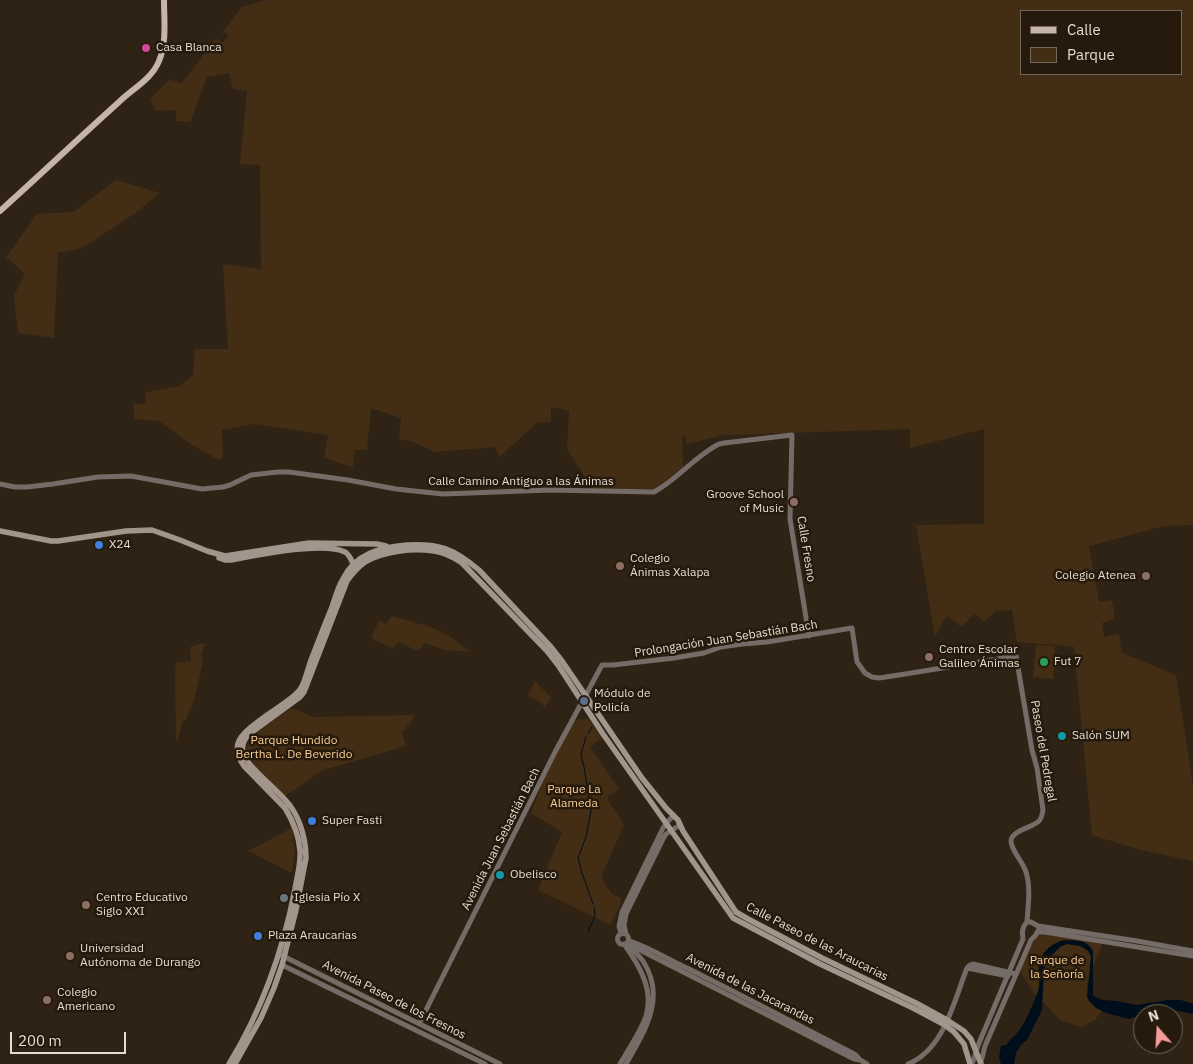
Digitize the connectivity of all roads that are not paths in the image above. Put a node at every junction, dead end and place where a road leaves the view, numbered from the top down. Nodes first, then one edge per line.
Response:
1 (164, 0) edge
2 (0, 211) edge
3 (792, 435) joint
4 (0, 484) edge
5 (0, 531) edge
6 (391, 546) junction
7 (207, 551) junction
8 (354, 565) junction
9 (337, 599) junction
10 (536, 634) junction
11 (809, 636) junction
12 (1016, 656) joint
13 (602, 664) joint
14 (585, 695) junction
15 (582, 702) junction
16 (674, 816) junction
17 (666, 822) junction
18 (680, 825) junction
19 (672, 830) junction
20 (1027, 922) junction
21 (1038, 929) junction
22 (626, 940) junction
23 (1122, 941) junction
24 (1193, 951) edge
25 (647, 953) junction
26 (282, 956) junction
27 (1193, 956) edge
28 (641, 959) junction
29 (282, 966) junction
30 (1008, 974) junction
31 (1016, 974) junction
32 (946, 1023) junction
33 (419, 1024) junction
34 (977, 1052) junction
35 (860, 1060) junction
36 (229, 1064) edge
37 (235, 1064) edge
38 (485, 1064) edge
39 (500, 1064) edge
40 (620, 1064) edge
41 (626, 1064) edge
42 (867, 1064) edge
43 (908, 1064) edge
44 (971, 1064) edge
45 (980, 1064) edge

1 - 2 main road
3 - 4 street, Calle Camino Antiguo a las Ánimas
3 - 11 street, Calle Fresno
5 - 7 main road
6 - 7 main road
6 - 8 main road, Calle Paseo de las Araucarias
6 - 10 main road, Calle Paseo de las Araucarias
7 - 8 main road
8 - 9 main road, Calle Paseo de las Araucarias
9 - 10 main road, Calle Paseo de las Araucarias
9 - 26 main road, Calle Paseo de las Araucarias
10 - 14 main road, Calle Paseo de las Araucarias
10 - 15 main road, Calle Paseo de las Araucarias
11 - 12 street, Prolongación Juan Sebastián Bach
11 - 13 street, Prolongación Juan Sebastián Bach
12 - 20 street, Paseo del Pedregal
13 - 14 street, Avenida Juan Sebastián Bach
14 - 15 street, Avenida Juan Sebastián Bach
14 - 16 main road, Calle Paseo de las Araucarias
15 - 17 main road, Calle Paseo de las Araucarias
15 - 33 street, Avenida Juan Sebastián Bach
16 - 17 street
16 - 18 main road, Calle Paseo de las Araucarias
17 - 19 main road, Calle Paseo de las Araucarias
17 - 22 street
18 - 19 street
18 - 32 main road, Calle Paseo de las Araucarias
19 - 22 street
19 - 32 main road, Calle Paseo de las Araucarias
20 - 21 street
20 - 30 street
21 - 23 street
21 - 31 street
22 - 25 street, Avenida de las Jacarandas
22 - 28 street
22 - 35 street, Avenida de las Jacarandas
22 - 40 street
23 - 24 street
23 - 27 street
25 - 28 street
25 - 35 street, Avenida de las Jacarandas
26 - 29 main road, Calle Paseo de las Araucarias
26 - 33 street, Avenida Paseo de los Fresnos
26 - 36 main road, Calle Paseo de las Araucarias
28 - 41 street
29 - 37 main road, Calle Paseo de las Araucarias
29 - 38 street, Avenida Paseo de los Fresnos
30 - 31 street
30 - 32 street
30 - 34 street
31 - 45 street
32 - 34 main road, Calle Paseo de las Araucarias
32 - 43 street
32 - 44 main road, Calle Paseo de las Araucarias
33 - 39 street, Avenida Paseo de los Fresnos
34 - 44 street
34 - 45 main road, Calle Paseo de las Araucarias
35 - 42 street, Avenida de las Jacarandas

